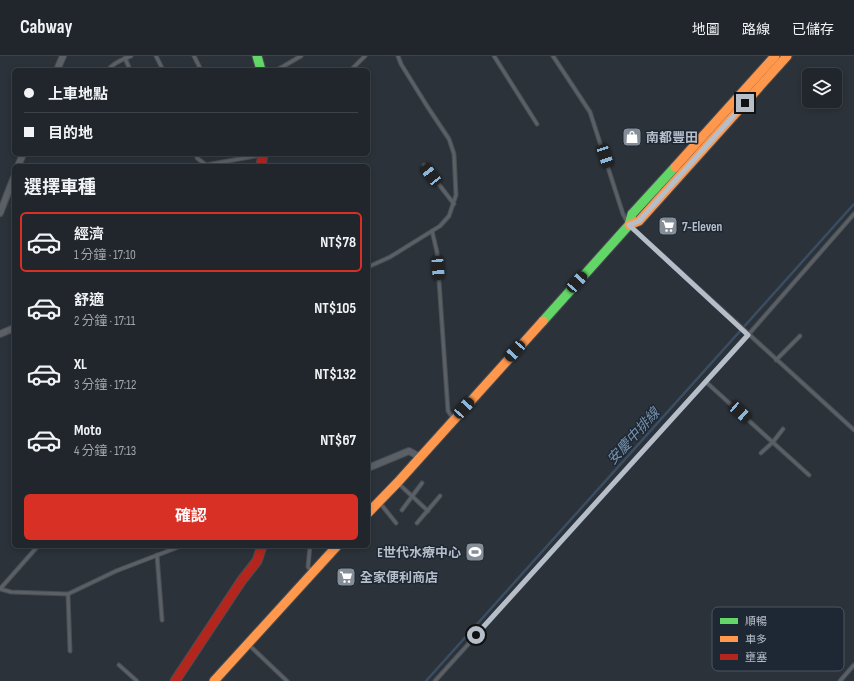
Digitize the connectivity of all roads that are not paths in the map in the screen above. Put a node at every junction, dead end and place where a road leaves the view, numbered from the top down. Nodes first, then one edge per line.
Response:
1 (63, 56) edge
2 (131, 56) edge
3 (156, 56) edge
4 (194, 56) edge
5 (257, 56) edge
6 (301, 56) edge
7 (365, 56) edge
8 (398, 56) edge
9 (494, 56) edge
10 (553, 56) edge
11 (775, 56) edge
12 (787, 56) edge
13 (125, 58) junction
14 (58, 68) edge
15 (109, 68) edge
16 (129, 68) edge
17 (162, 68) edge
18 (200, 68) edge
19 (260, 68) edge
20 (280, 68) edge
21 (353, 68) edge
22 (537, 124) dead end
23 (197, 156) edge
24 (254, 156) edge
25 (204, 164) edge
26 (216, 164) edge
27 (424, 165) dead end
28 (12, 182) edge
29 (454, 204) junction
30 (0, 213) edge
31 (854, 214) edge
32 (629, 225) junction
33 (432, 231) junction
34 (370, 266) edge
35 (12, 329) edge
36 (0, 334) edge
37 (748, 335) junction
38 (800, 336) dead end
39 (776, 360) junction
40 (706, 382) junction
41 (454, 420) junction
42 (783, 429) dead end
43 (854, 430) edge
44 (773, 442) junction
45 (761, 453) dead end
46 (420, 457) junction
47 (370, 467) edge
48 (809, 475) dead end
49 (398, 482) junction
50 (422, 483) dead end
51 (440, 496) dead end
52 (413, 497) junction
53 (378, 502) junction
54 (402, 510) dead end
55 (370, 511) edge
56 (428, 511) junction
57 (396, 523) dead end
58 (417, 523) dead end
59 (36, 548) edge
60 (176, 548) edge
61 (261, 548) edge
62 (310, 548) edge
63 (335, 548) edge
64 (157, 555) junction
65 (312, 573) junction
66 (0, 589) edge
67 (68, 594) junction
68 (162, 620) dead end
69 (248, 644) junction
70 (70, 651) dead end
71 (119, 665) dead end
72 (854, 665) edge
73 (137, 681) edge
74 (175, 681) edge
75 (214, 681) edge
76 (287, 681) edge
77 (434, 681) edge
78 (840, 681) edge

1 - 14 street
2 - 13 lane
3 - 17 lane
4 - 18 lane
5 - 19 main road
6 - 20 lane
7 - 21 lane
8 - 29 lane
9 - 22 lane
10 - 32 lane
11 - 32 main road
12 - 32 main road
13 - 15 lane
13 - 16 lane
23 - 25 lane
24 - 26 lane
27 - 29 lane
28 - 30 street
29 - 33 lane
31 - 37 lane
32 - 37 lane
32 - 41 main road
33 - 34 lane
33 - 41 lane
35 - 36 street
37 - 39 lane
37 - 40 lane
38 - 39 lane
39 - 43 lane
40 - 44 lane
40 - 77 lane
41 - 46 main road
42 - 44 lane
44 - 45 lane
44 - 48 lane
46 - 47 street
46 - 49 main road
49 - 52 lane
49 - 53 main road
50 - 52 lane
51 - 56 lane
52 - 54 lane
52 - 56 lane
53 - 55 main road
53 - 57 lane
56 - 58 lane
59 - 66 lane
60 - 64 lane
61 - 74 main road
62 - 65 lane
63 - 65 main road
64 - 67 lane
64 - 68 lane
65 - 69 main road
66 - 67 lane
67 - 70 lane
69 - 75 main road
69 - 76 lane
71 - 73 lane
72 - 78 lane

